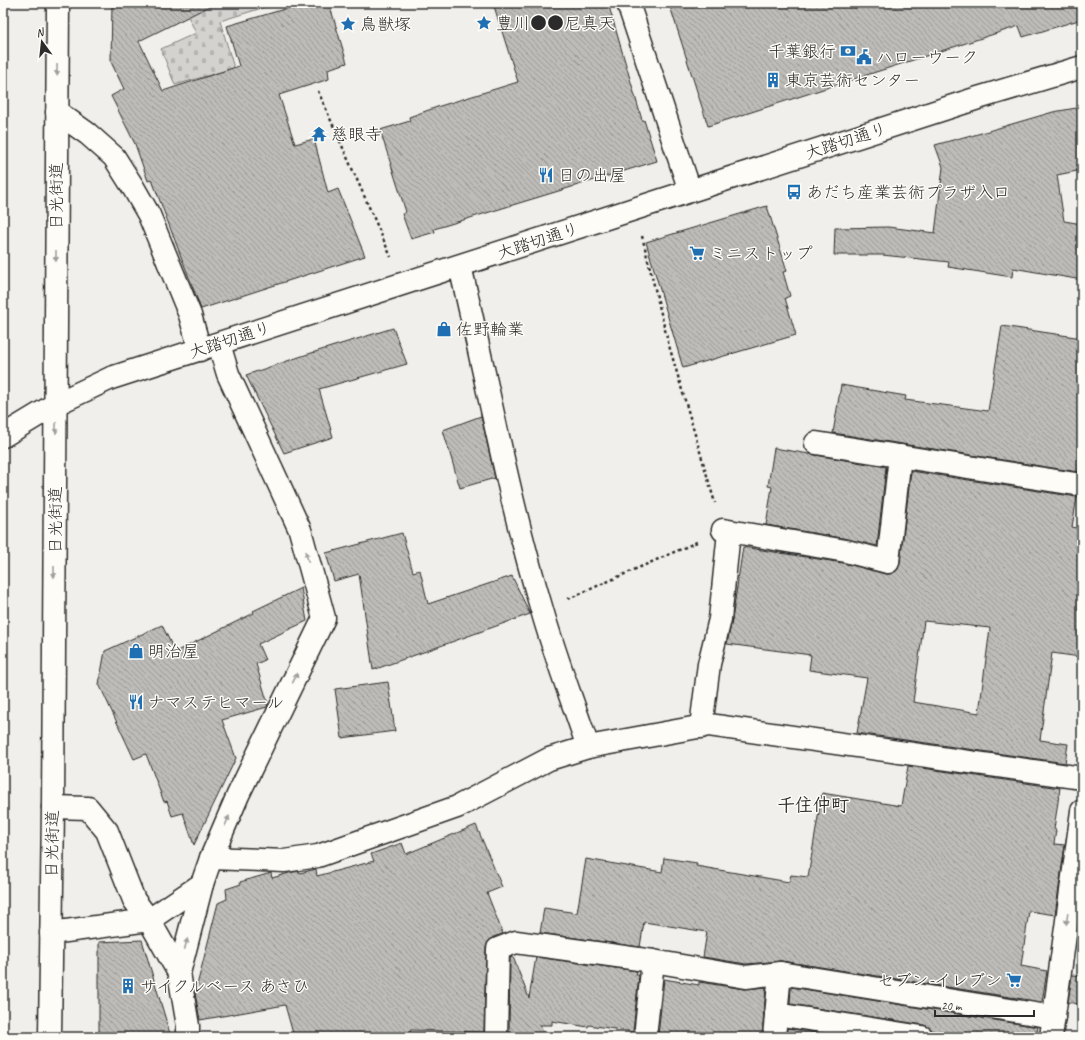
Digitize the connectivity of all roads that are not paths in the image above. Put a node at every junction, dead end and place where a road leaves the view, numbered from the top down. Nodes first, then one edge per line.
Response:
1 (58, 3) edge
2 (628, 3) edge
3 (1082, 67) edge
4 (57, 112) junction
5 (690, 191) junction
6 (460, 266) junction
7 (210, 347) junction
8 (56, 404) junction
9 (3, 436) edge
10 (816, 443) dead end
11 (900, 456) junction
12 (1082, 485) edge
13 (701, 727) junction
14 (588, 747) junction
15 (1082, 778) edge
16 (53, 807) junction
17 (1082, 811) edge
18 (1081, 833) edge
19 (211, 858) junction
20 (202, 884) junction
21 (149, 920) junction
22 (51, 934) junction
23 (654, 962) junction
24 (179, 973) junction
25 (780, 973) junction
26 (776, 1014) junction
27 (1053, 1027) edge
28 (50, 1037) edge
29 (188, 1037) edge
30 (496, 1037) edge
31 (645, 1037) edge
32 (774, 1037) edge
33 (922, 1037) edge

1 -> 4 main road, 日光街道
2 - 5 main road
3 - 5 main road, 大踏切通り
4 - 7 main road
4 -> 8 main road, 日光街道
5 - 6 main road, 大踏切通り
6 - 7 main road, 大踏切通り
6 - 14 main road
7 - 8 main road, 大踏切通り
19 -> 7 main road
8 - 9 main road, 大踏切通り
8 -> 16 main road, 日光街道
10 - 11 main road
11 - 12 main road
11 - 13 main road
13 - 14 main road
13 - 15 main road
14 - 19 main road
16 - 21 main road
16 - 22 main road, 日光街道
17 - 18 main road
18 -> 27 main road
19 - 20 main road
20 - 21 main road
24 -> 20 main road
21 - 22 main road
21 - 24 main road
22 - 28 main road, 日光街道
23 - 25 main road
23 - 30 main road
23 - 31 main road
24 - 29 main road
25 - 26 main road
25 - 27 main road
26 - 32 main road
26 - 33 main road

